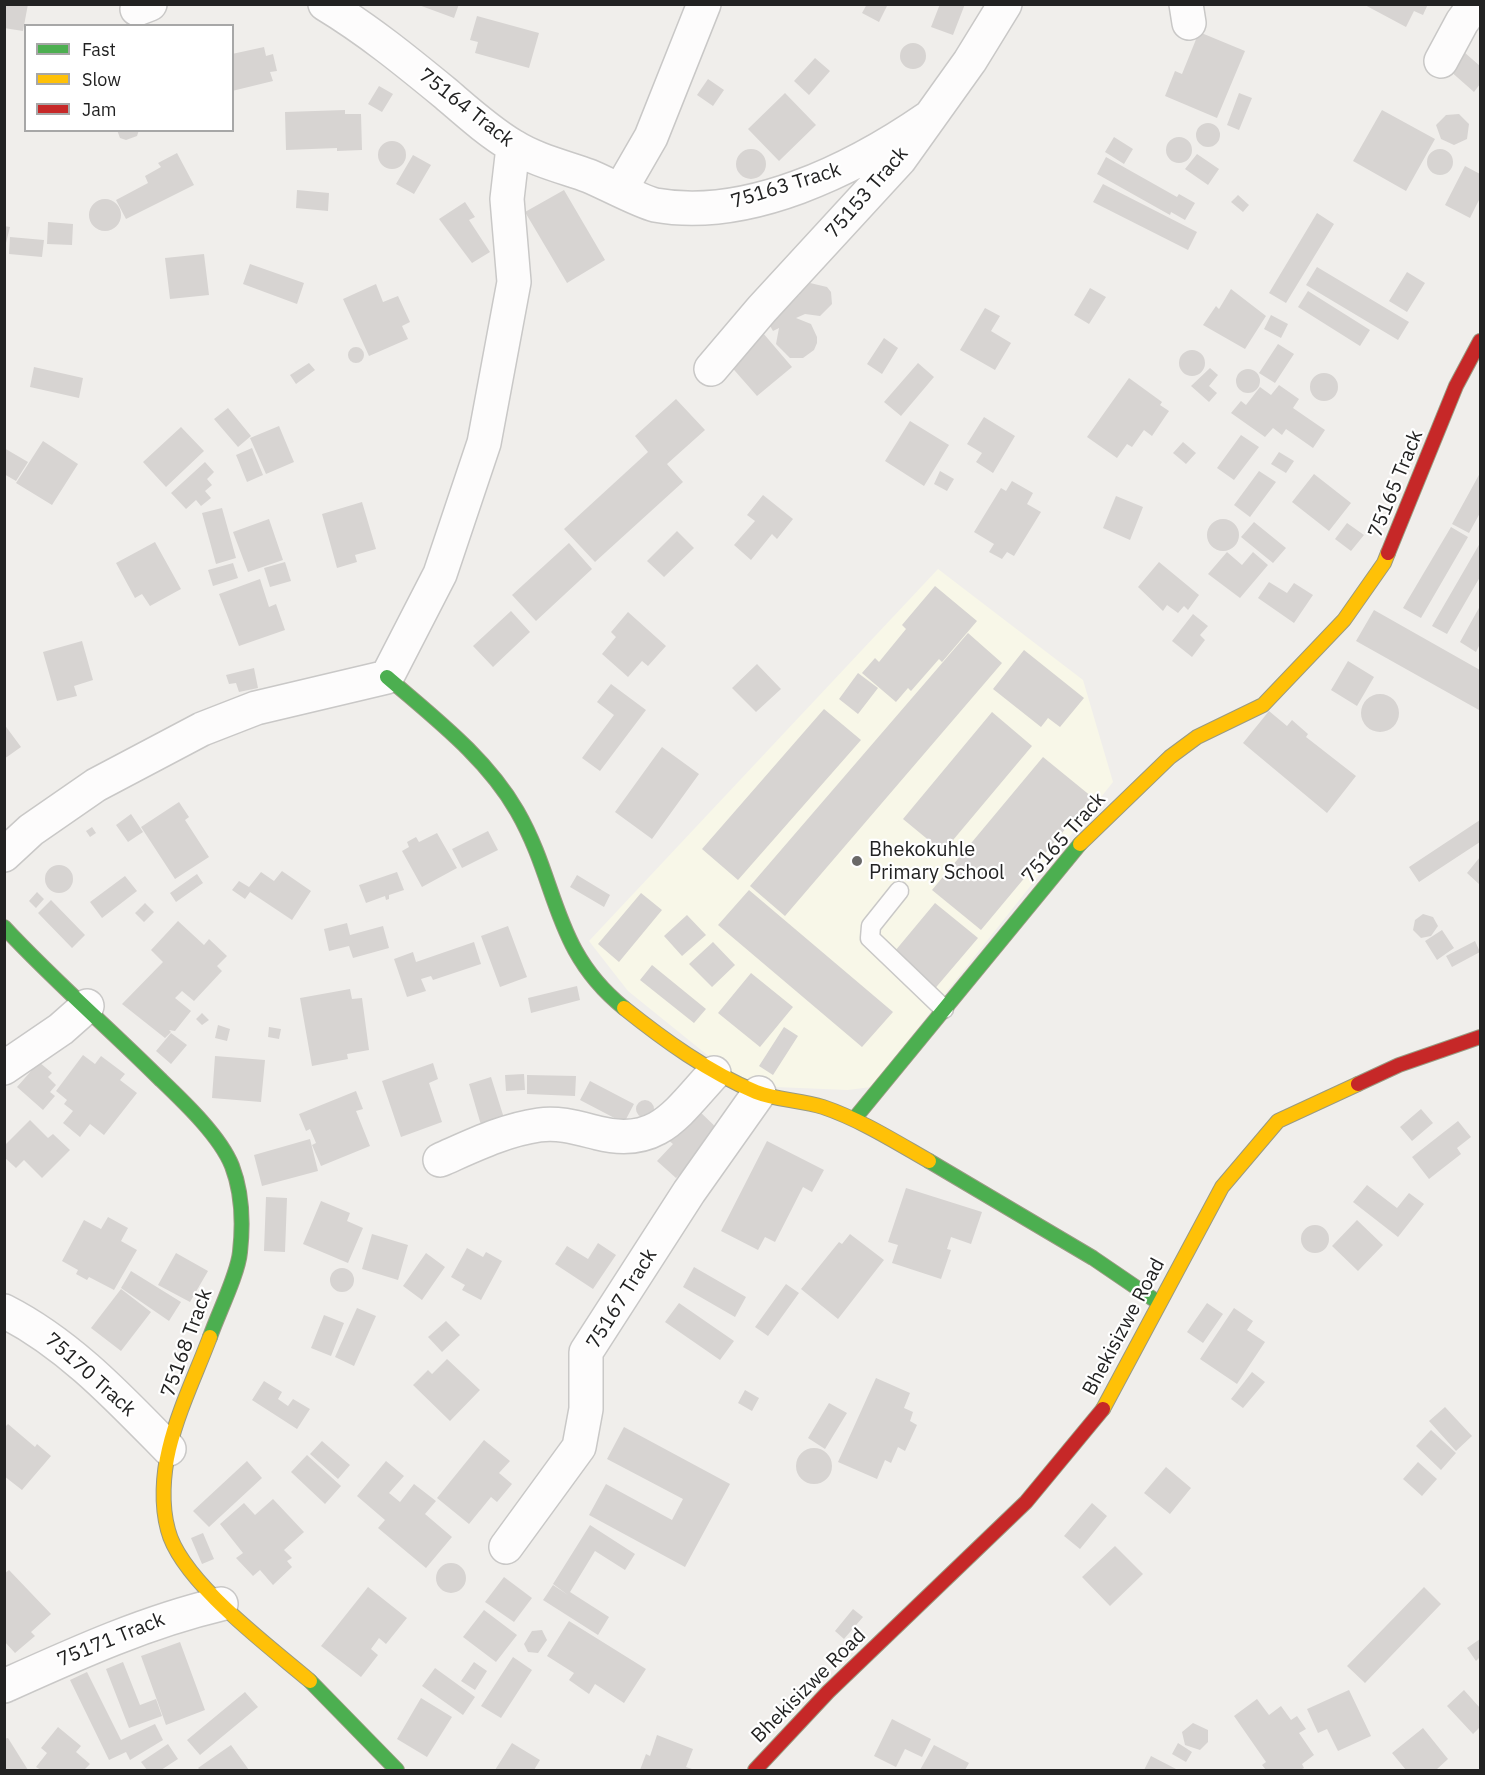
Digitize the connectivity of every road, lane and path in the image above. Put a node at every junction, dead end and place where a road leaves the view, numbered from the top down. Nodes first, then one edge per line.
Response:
1 (325, 4) edge
2 (704, 4) edge
3 (1005, 4) edge
4 (1475, 4) edge
5 (1441, 61) dead end
6 (928, 117) junction
7 (513, 147) junction
8 (621, 189) junction
9 (1480, 341) edge
10 (711, 369) dead end
11 (387, 677) junction
12 (4, 855) edge
13 (899, 891) dead end
14 (4, 927) edge
15 (87, 1006) junction
16 (944, 1010) junction
17 (1480, 1037) edge
18 (4, 1068) edge
19 (714, 1072) junction
20 (759, 1093) junction
21 (855, 1118) junction
22 (440, 1160) dead end
23 (1159, 1303) junction
24 (4, 1311) edge
25 (169, 1449) junction
26 (506, 1547) dead end
27 (221, 1604) junction
28 (4, 1686) edge
29 (397, 1770) edge
30 (755, 1770) edge

1 - 7 street, 75164 Track
2 - 8 street
3 - 6 street, 75153 Track
4 - 5 street
6 - 8 street, 75163 Track
6 - 10 street, 75153 Track
7 - 8 street, 75164 Track
7 - 11 street
9 - 16 street, 75165 Track
11 - 12 street
11 - 19 street
13 - 16 lane
14 - 15 street, 75168 Track
15 - 18 street
15 - 25 street, 75168 Track
16 - 21 street, 75165 Track
17 - 23 street, Bhekisizwe Road
19 - 20 street
19 - 22 street
20 - 21 street
20 - 26 street, 75167 Track
21 - 23 street
23 - 30 street, Bhekisizwe Road
24 - 25 street, 75170 Track
25 - 27 street, 75168 Track
27 - 28 street, 75171 Track
27 - 29 street, 75168 Track

